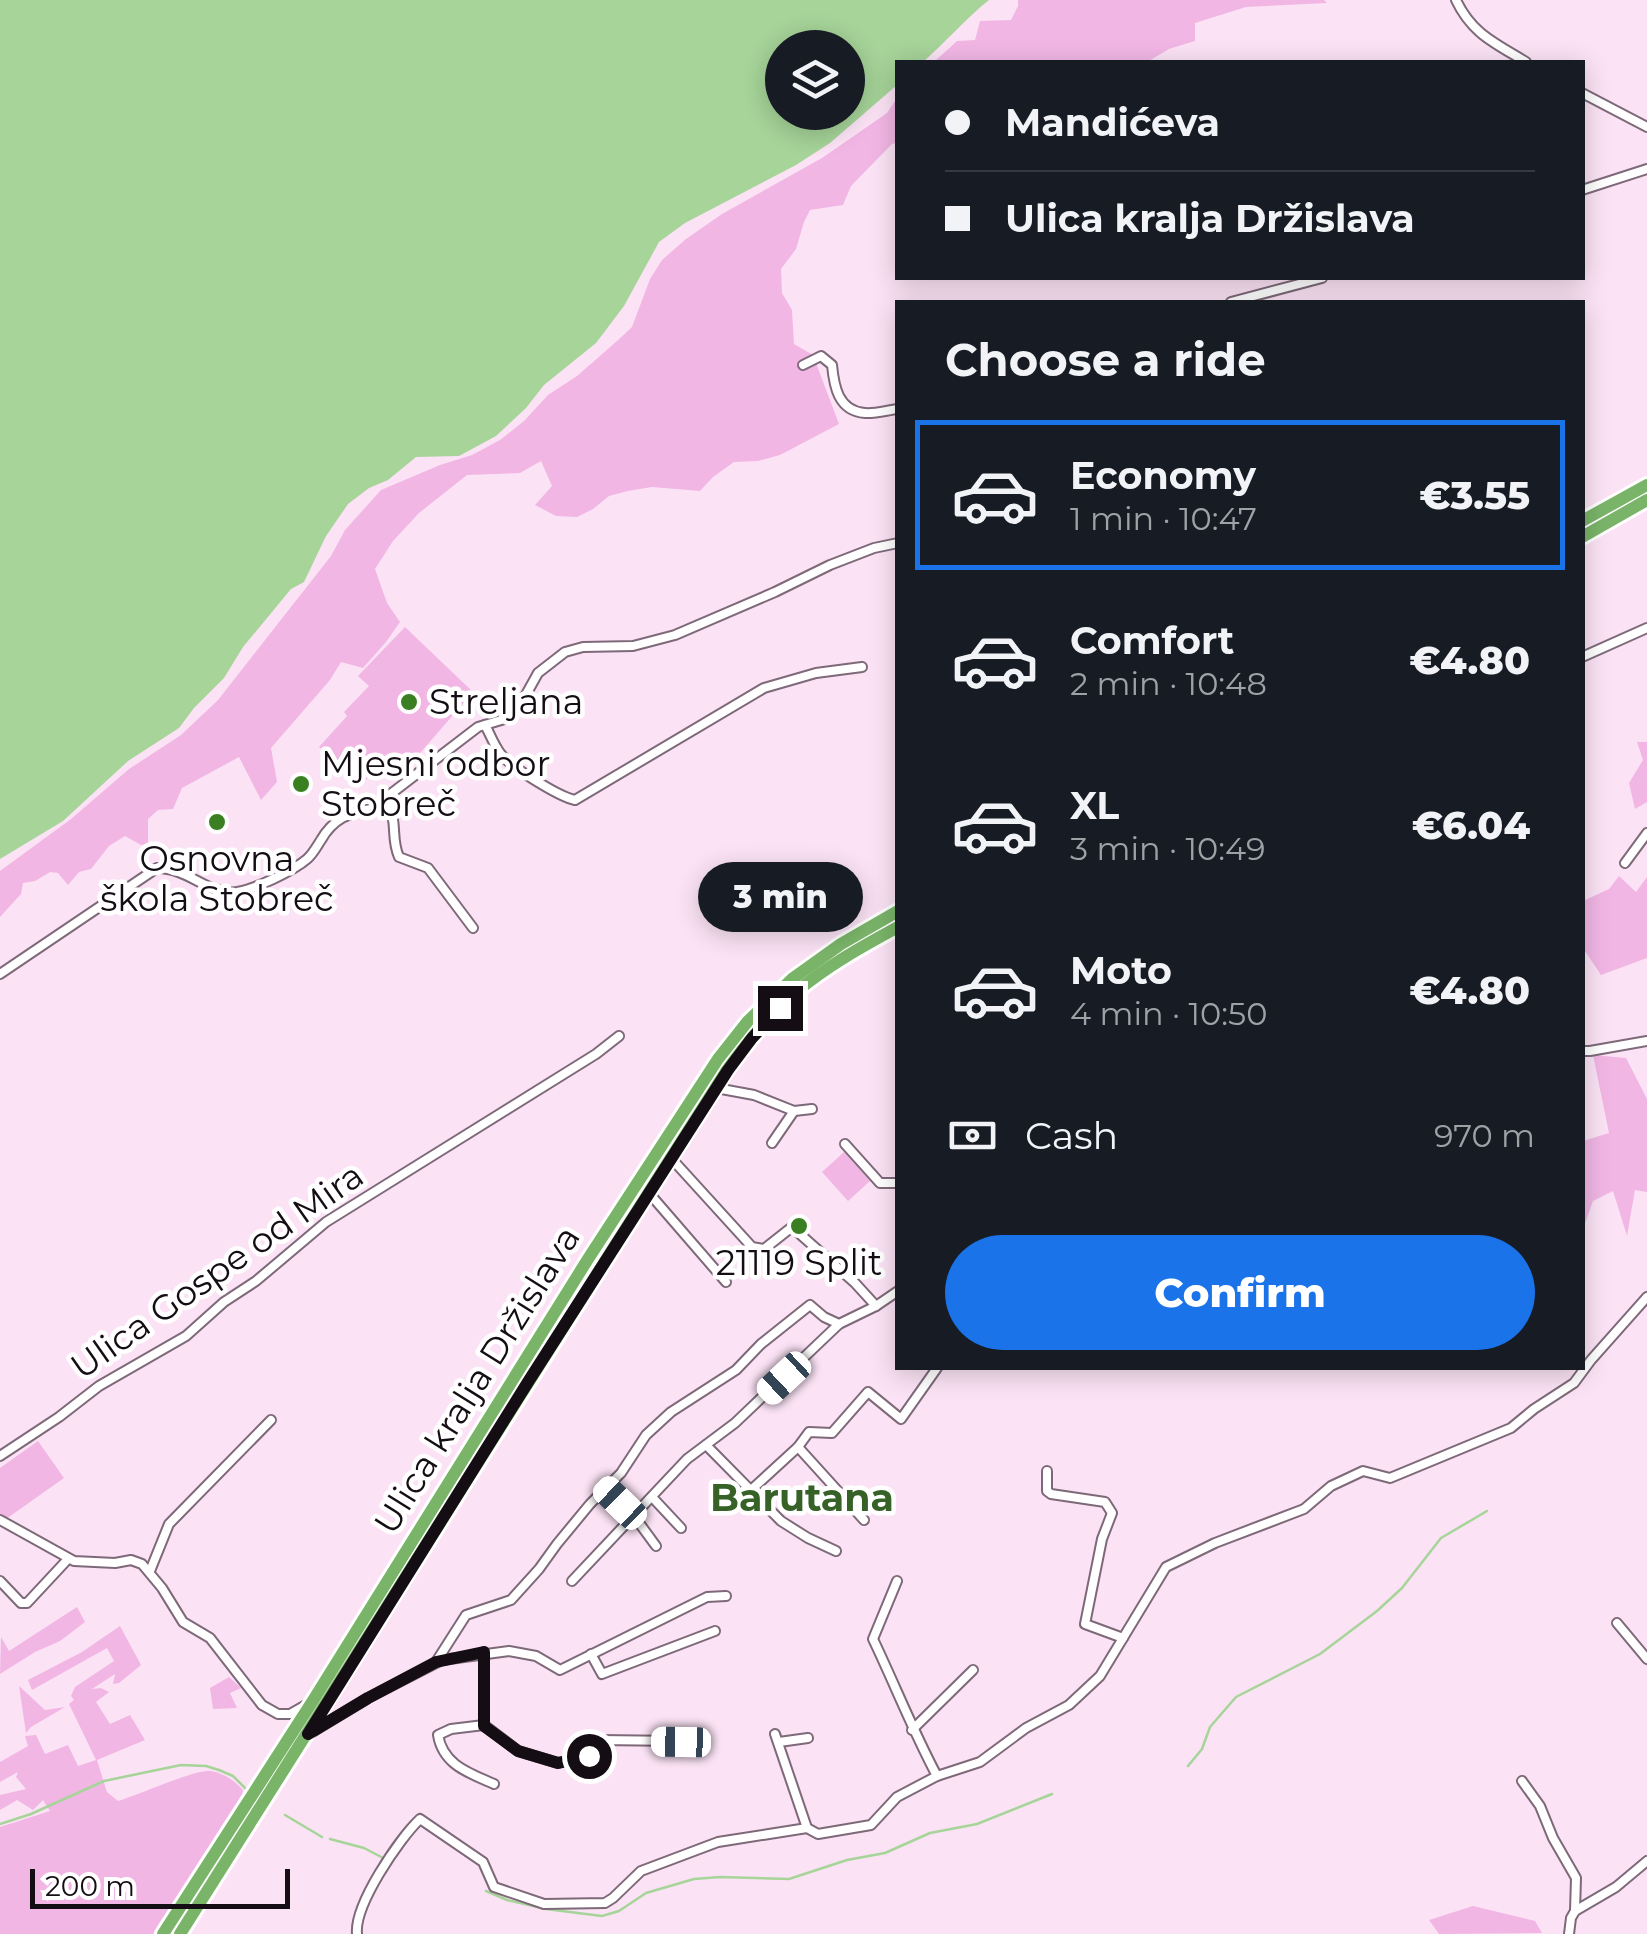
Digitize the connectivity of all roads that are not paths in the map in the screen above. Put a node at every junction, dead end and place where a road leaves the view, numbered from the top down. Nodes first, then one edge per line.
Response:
1 (1456, 0) edge
2 (1523, 60) edge
3 (1585, 95) edge
4 (1647, 127) edge
5 (1647, 169) edge
6 (1585, 189) edge
7 (1314, 280) edge
8 (1239, 300) edge
9 (803, 364) dead end
10 (895, 409) edge
11 (1647, 485) edge
12 (1644, 502) edge
13 (1585, 520) edge
14 (1585, 535) edge
15 (895, 544) edge
16 (1647, 628) edge
17 (1585, 656) edge
18 (862, 667) dead end
19 (486, 724) junction
20 (386, 799) junction
21 (1647, 832) edge
22 (1625, 863) dead end
23 (895, 913) edge
24 (473, 928) dead end
25 (895, 929) edge
26 (0, 974) edge
27 (619, 1036) dead end
28 (1647, 1040) edge
29 (1585, 1050) edge
30 (716, 1088) junction
31 (812, 1109) dead end
32 (794, 1111) junction
33 (772, 1143) dead end
34 (845, 1144) dead end
35 (671, 1158) junction
36 (895, 1183) edge
37 (649, 1192) junction
38 (726, 1282) dead end
39 (895, 1293) edge
40 (1647, 1297) edge
41 (876, 1306) junction
42 (838, 1324) junction
43 (1585, 1368) edge
44 (936, 1370) edge
45 (1584, 1370) edge
46 (271, 1420) dead end
47 (706, 1445) junction
48 (798, 1446) junction
49 (0, 1456) edge
50 (1047, 1471) dead end
51 (605, 1489) junction
52 (750, 1491) junction
53 (652, 1497) junction
54 (634, 1516) junction
55 (0, 1520) edge
56 (864, 1520) dead end
57 (681, 1528) dead end
58 (656, 1546) dead end
59 (836, 1551) dead end
60 (68, 1559) junction
61 (150, 1571) junction
62 (0, 1580) edge
63 (572, 1581) dead end
64 (897, 1581) dead end
65 (726, 1596) dead end
66 (1616, 1624) dead end
67 (715, 1632) dead end
68 (1123, 1638) junction
69 (484, 1652) junction
70 (591, 1654) junction
71 (1647, 1658) edge
72 (436, 1662) junction
73 (973, 1670) dead end
74 (314, 1699) junction
75 (484, 1726) junction
76 (912, 1730) junction
77 (308, 1734) junction
78 (808, 1738) dead end
79 (681, 1742) dead end
80 (937, 1776) junction
81 (1522, 1781) dead end
82 (494, 1784) dead end
83 (808, 1828) junction
84 (1647, 1850) edge
85 (1646, 1862) edge
86 (1576, 1911) junction
87 (164, 1934) edge
88 (180, 1934) edge
89 (357, 1934) edge
90 (1570, 1934) edge

1 - 2 street
3 - 4 street
5 - 6 street
7 - 8 street
9 - 10 street
11 - 13 highway
12 - 14 highway
15 - 19 street
16 - 17 street
18 - 19 street
19 - 20 street
20 - 24 street
20 - 26 street
21 - 22 street
23 - 74 highway, Ulica kralja Držislava
25 - 30 highway, Ulica kralja Držislava
27 - 49 street, Ulica Gospe od Mira
28 - 29 street
30 - 32 street
30 - 35 highway, Ulica kralja Držislava
31 - 32 street
32 - 33 street
34 - 36 street
35 - 37 highway, Ulica kralja Držislava
35 - 41 street
37 - 38 street
37 - 77 highway, Ulica kralja Držislava
39 - 41 street
40 - 43 street
41 - 42 street
42 - 47 street
42 - 51 street
44 - 48 street
45 - 68 street
46 - 61 street
47 - 52 street
47 - 53 street
48 - 52 street
48 - 56 street
50 - 68 street
51 - 54 street
51 - 72 street
52 - 59 street
53 - 54 street
53 - 57 street
54 - 58 street
54 - 63 street
55 - 60 street
60 - 61 street
60 - 62 street
61 - 74 street
64 - 76 street
65 - 70 street
66 - 71 street
67 - 70 street
68 - 80 street
69 - 70 street
69 - 72 street
69 - 75 street
72 - 77 street
73 - 76 street
74 - 87 highway, Ulica kralja Držislava
75 - 79 street
75 - 82 street
76 - 80 street
77 - 88 highway, Ulica kralja Držislava
78 - 83 street
80 - 83 street
81 - 86 street
83 - 89 street
84 - 85 street
85 - 86 street
86 - 90 street

